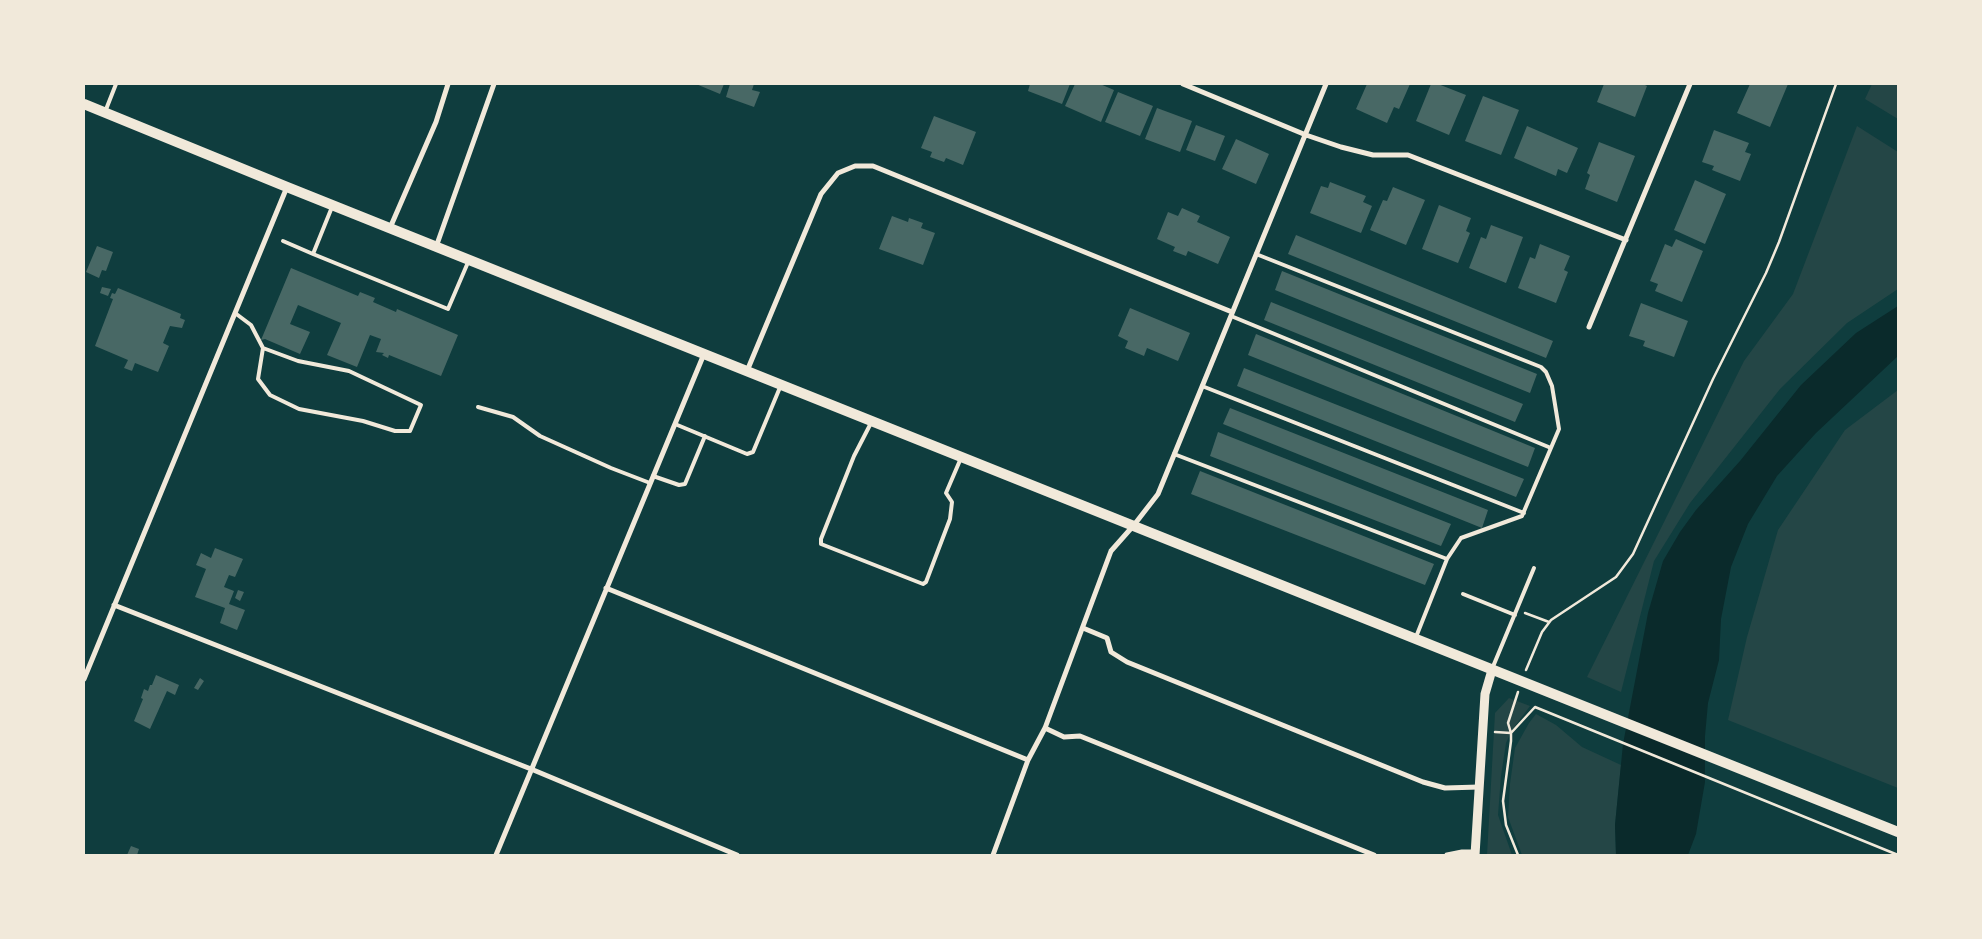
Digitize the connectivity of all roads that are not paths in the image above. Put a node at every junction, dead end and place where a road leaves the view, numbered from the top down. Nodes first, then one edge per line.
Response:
1 (116, 84) edge
2 (448, 84) edge
3 (494, 84) edge
4 (1183, 84) edge
5 (1326, 84) edge
6 (1690, 84) edge
7 (84, 104) edge
8 (105, 112) junction
9 (1306, 135) junction
10 (287, 187) junction
11 (333, 205) junction
12 (390, 228) junction
13 (1626, 240) junction
14 (283, 241) dead end
15 (436, 247) junction
16 (313, 254) junction
17 (1256, 254) junction
18 (469, 260) junction
19 (235, 313) junction
20 (1232, 314) junction
21 (1589, 326) dead end
22 (263, 348) junction
23 (704, 354) junction
24 (747, 371) junction
25 (780, 385) junction
26 (1202, 386) junction
27 (478, 407) dead end
28 (872, 421) junction
29 (675, 424) junction
30 (705, 436) junction
31 (1551, 448) junction
32 (1174, 454) junction
33 (962, 457) junction
34 (653, 476) junction
35 (650, 483) junction
36 (1524, 513) junction
37 (1134, 525) junction
38 (1447, 559) junction
39 (1534, 568) dead end
40 (606, 588) junction
41 (1463, 594) dead end
42 (114, 604) junction
43 (1514, 615) junction
44 (1083, 628) junction
45 (1416, 639) junction
46 (1492, 670) junction
47 (84, 679) edge
48 (1045, 728) junction
49 (1028, 760) junction
50 (531, 769) junction
51 (1479, 787) junction
52 (1898, 832) edge
53 (1475, 854) edge
54 (496, 855) edge
55 (737, 855) edge
56 (993, 855) edge
57 (1374, 855) edge
58 (1447, 855) edge

1 - 8 lane
2 - 12 street
3 - 15 street
4 - 9 street
5 - 9 street
6 - 13 street
7 - 8 main road
8 - 10 main road
9 - 13 street
9 - 17 street
10 - 11 main road
10 - 19 street
11 - 12 main road
11 - 16 lane
12 - 15 main road
13 - 21 street
14 - 16 lane
15 - 18 main road
16 - 18 lane
17 - 20 street
17 - 31 lane
18 - 23 main road
19 - 22 lane
19 - 42 street
20 - 24 street
20 - 26 street
20 - 31 lane
22 - 22 lane
23 - 24 main road
23 - 29 street
24 - 25 main road
25 - 28 main road
25 - 30 lane
26 - 32 street
26 - 36 lane
27 - 35 lane
28 - 33 main road
28 - 33 lane
29 - 30 lane
29 - 34 street
30 - 34 lane
31 - 36 lane
32 - 37 street
32 - 38 lane
33 - 37 main road
34 - 35 street
35 - 40 street
36 - 38 lane
37 - 44 street
37 - 45 main road
38 - 45 lane
39 - 43 lane
40 - 49 street
40 - 50 street
41 - 43 lane
42 - 47 street
42 - 50 street
43 - 46 lane
44 - 48 street
44 - 51 street
45 - 46 main road
46 - 51 street
46 - 52 main road
48 - 49 street
48 - 57 street
49 - 56 street
50 - 54 street
50 - 55 street
51 - 53 street
53 - 58 street

